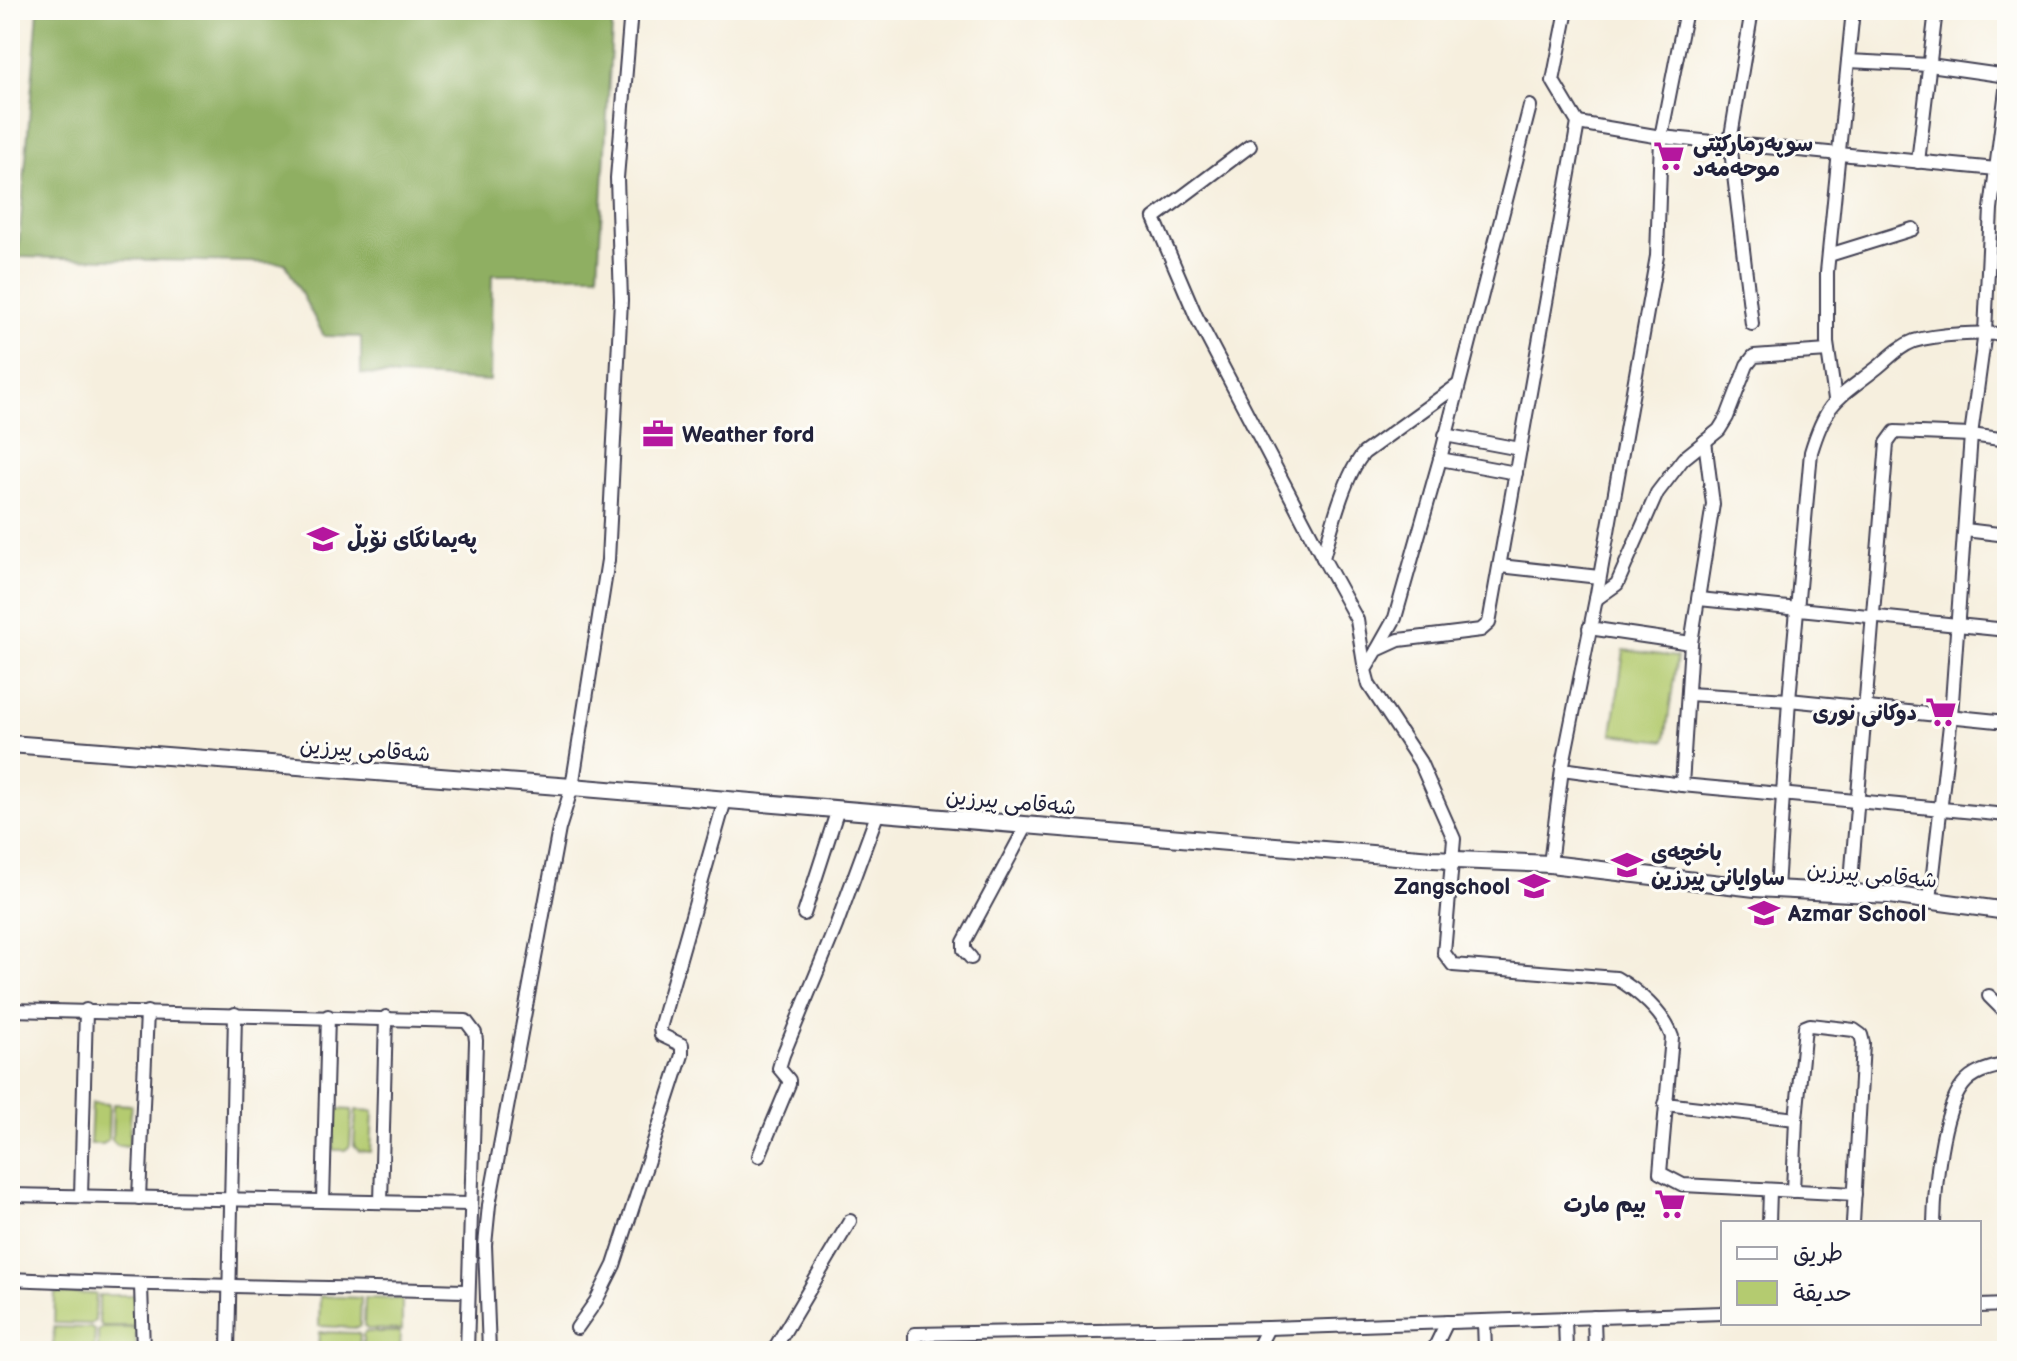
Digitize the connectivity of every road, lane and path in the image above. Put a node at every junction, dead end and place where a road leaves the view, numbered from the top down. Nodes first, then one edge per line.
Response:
1 (631, 10) edge
2 (1567, 10) edge
3 (1686, 10) edge
4 (1752, 10) edge
5 (1853, 10) edge
6 (1936, 10) edge
7 (1848, 61) junction
8 (1930, 65) junction
9 (2007, 76) edge
10 (2007, 82) edge
11 (1530, 106) dead end
12 (1578, 123) junction
13 (1661, 137) junction
14 (1730, 142) junction
15 (1250, 146) dead end
16 (1841, 153) junction
17 (1918, 162) junction
18 (2002, 170) edge
19 (1913, 229) dead end
20 (1829, 255) junction
21 (1752, 324) dead end
22 (1985, 332) junction
23 (2007, 335) edge
24 (1828, 351) junction
25 (1458, 385) junction
26 (1835, 399) junction
27 (1445, 435) junction
28 (1971, 435) junction
29 (2007, 440) edge
30 (1705, 441) junction
31 (1520, 449) junction
32 (1440, 459) junction
33 (1516, 473) junction
34 (1965, 530) junction
35 (2007, 535) edge
36 (1323, 558) junction
37 (1500, 566) junction
38 (1599, 577) junction
39 (1596, 599) junction
40 (1699, 599) junction
41 (1798, 610) junction
42 (1872, 618) junction
43 (1959, 624) junction
44 (1589, 628) junction
45 (2007, 630) edge
46 (1691, 643) junction
47 (1377, 650) junction
48 (1365, 670) junction
49 (1688, 694) junction
50 (1789, 700) junction
51 (1865, 709) junction
52 (1951, 716) junction
53 (2007, 722) edge
54 (10, 744) edge
55 (1562, 769) junction
56 (1682, 785) junction
57 (572, 787) junction
58 (1782, 794) junction
59 (725, 800) junction
60 (1857, 800) junction
61 (1940, 808) junction
62 (838, 809) junction
63 (878, 812) junction
64 (2007, 815) edge
65 (1027, 825) junction
66 (1454, 860) junction
67 (1550, 864) junction
68 (1777, 889) junction
69 (1850, 893) junction
70 (1930, 900) junction
71 (2007, 911) edge
72 (804, 914) dead end
73 (971, 958) dead end
74 (1989, 996) dead end
75 (10, 1010) edge
76 (86, 1010) junction
77 (147, 1012) junction
78 (235, 1014) junction
79 (2007, 1014) edge
80 (328, 1016) junction
81 (386, 1017) junction
82 (2007, 1064) edge
83 (1665, 1104) junction
84 (1796, 1119) junction
85 (759, 1156) dead end
86 (1770, 1190) junction
87 (1793, 1191) junction
88 (1855, 1194) junction
89 (10, 1195) edge
90 (81, 1196) junction
91 (139, 1198) junction
92 (231, 1200) junction
93 (323, 1201) junction
94 (381, 1202) junction
95 (470, 1204) junction
96 (850, 1221) dead end
97 (1769, 1221) edge
98 (1853, 1221) edge
99 (1934, 1221) edge
100 (10, 1279) edge
101 (229, 1284) junction
102 (141, 1285) junction
103 (468, 1291) junction
104 (2007, 1305) edge
105 (1981, 1306) edge
106 (1721, 1313) edge
107 (1594, 1317) junction
108 (1565, 1318) junction
109 (1484, 1321) junction
110 (1447, 1322) junction
111 (577, 1328) dead end
112 (1268, 1328) junction
113 (143, 1351) edge
114 (228, 1351) edge
115 (467, 1351) edge
116 (489, 1351) edge
117 (773, 1351) edge
118 (915, 1351) edge
119 (1256, 1351) edge
120 (1433, 1351) edge
121 (1485, 1351) edge
122 (1566, 1351) edge
123 (1595, 1351) edge

1 - 57 street
2 - 12 street
3 - 13 street
4 - 14 street
5 - 7 street
6 - 8 street
7 - 8 street
7 - 16 street
8 - 9 street
8 - 17 street
10 - 18 street
11 - 25 street
12 - 13 street
12 - 31 street
13 - 14 street
13 - 38 street
14 - 16 street
14 - 21 street
15 - 36 street
16 - 17 street
16 - 20 street
17 - 18 street
18 - 22 street
19 - 20 street
20 - 24 street
22 - 23 street
22 - 26 street
22 - 28 street
24 - 26 street
24 - 30 street
25 - 27 street
25 - 36 street
26 - 41 street
27 - 31 street
27 - 32 street
28 - 29 street
28 - 34 street
28 - 42 street
30 - 39 street
30 - 40 street
31 - 33 street
32 - 33 street
32 - 47 street
33 - 37 street
34 - 35 street
34 - 43 street
36 - 48 street
37 - 38 street
37 - 47 street
38 - 39 street
39 - 44 street
40 - 41 street
40 - 46 street
41 - 42 street
41 - 50 street
42 - 43 street
42 - 51 street
43 - 45 street
43 - 52 street
44 - 46 street
44 - 55 street
46 - 49 street
47 - 48 street
48 - 66 street
49 - 50 street
49 - 56 street
50 - 51 street
50 - 58 street
51 - 52 street
51 - 60 street
52 - 53 street
52 - 61 street
54 - 57 street, شەقامی پیرزین
55 - 56 street
55 - 67 street
56 - 58 street
57 - 59 street, شەقامی پیرزین
57 - 116 street
58 - 60 street
58 - 68 street
59 - 62 street, شەقامی پیرزین
59 - 111 street
60 - 61 street
60 - 69 street
61 - 64 street
61 - 70 street
62 - 63 street, شەقامی پیرزین
62 - 72 street
63 - 65 street, شەقامی پیرزین
63 - 85 street
65 - 66 street, شەقامی پیرزین
65 - 73 street
66 - 67 street, شەقامی پیرزین
66 - 83 street
67 - 68 street, شەقامی پیرزین
68 - 69 street, شەقامی پیرزین
69 - 70 street, شەقامی پیرزین
70 - 71 street, شەقامی پیرزین
74 - 79 street
75 - 76 street
76 - 77 street
76 - 90 street
77 - 78 street
77 - 91 street
78 - 80 street
78 - 92 street
80 - 81 street
80 - 93 street
81 - 94 street
81 - 95 street
82 - 99 street
83 - 84 street
83 - 86 street
84 - 87 street
84 - 88 street
86 - 87 street
86 - 97 street
87 - 88 street
88 - 98 street
89 - 90 street
90 - 91 street
91 - 92 street
92 - 93 street
92 - 101 street
93 - 94 street
94 - 95 street
95 - 103 street
96 - 117 street
100 - 102 street
101 - 102 street
101 - 103 street
101 - 114 street
102 - 113 street
103 - 115 street
104 - 105 street
106 - 107 street
107 - 108 street
107 - 123 street
108 - 109 street
108 - 122 street
109 - 110 street
109 - 121 street
110 - 112 street
110 - 120 street
112 - 118 street
112 - 119 street

